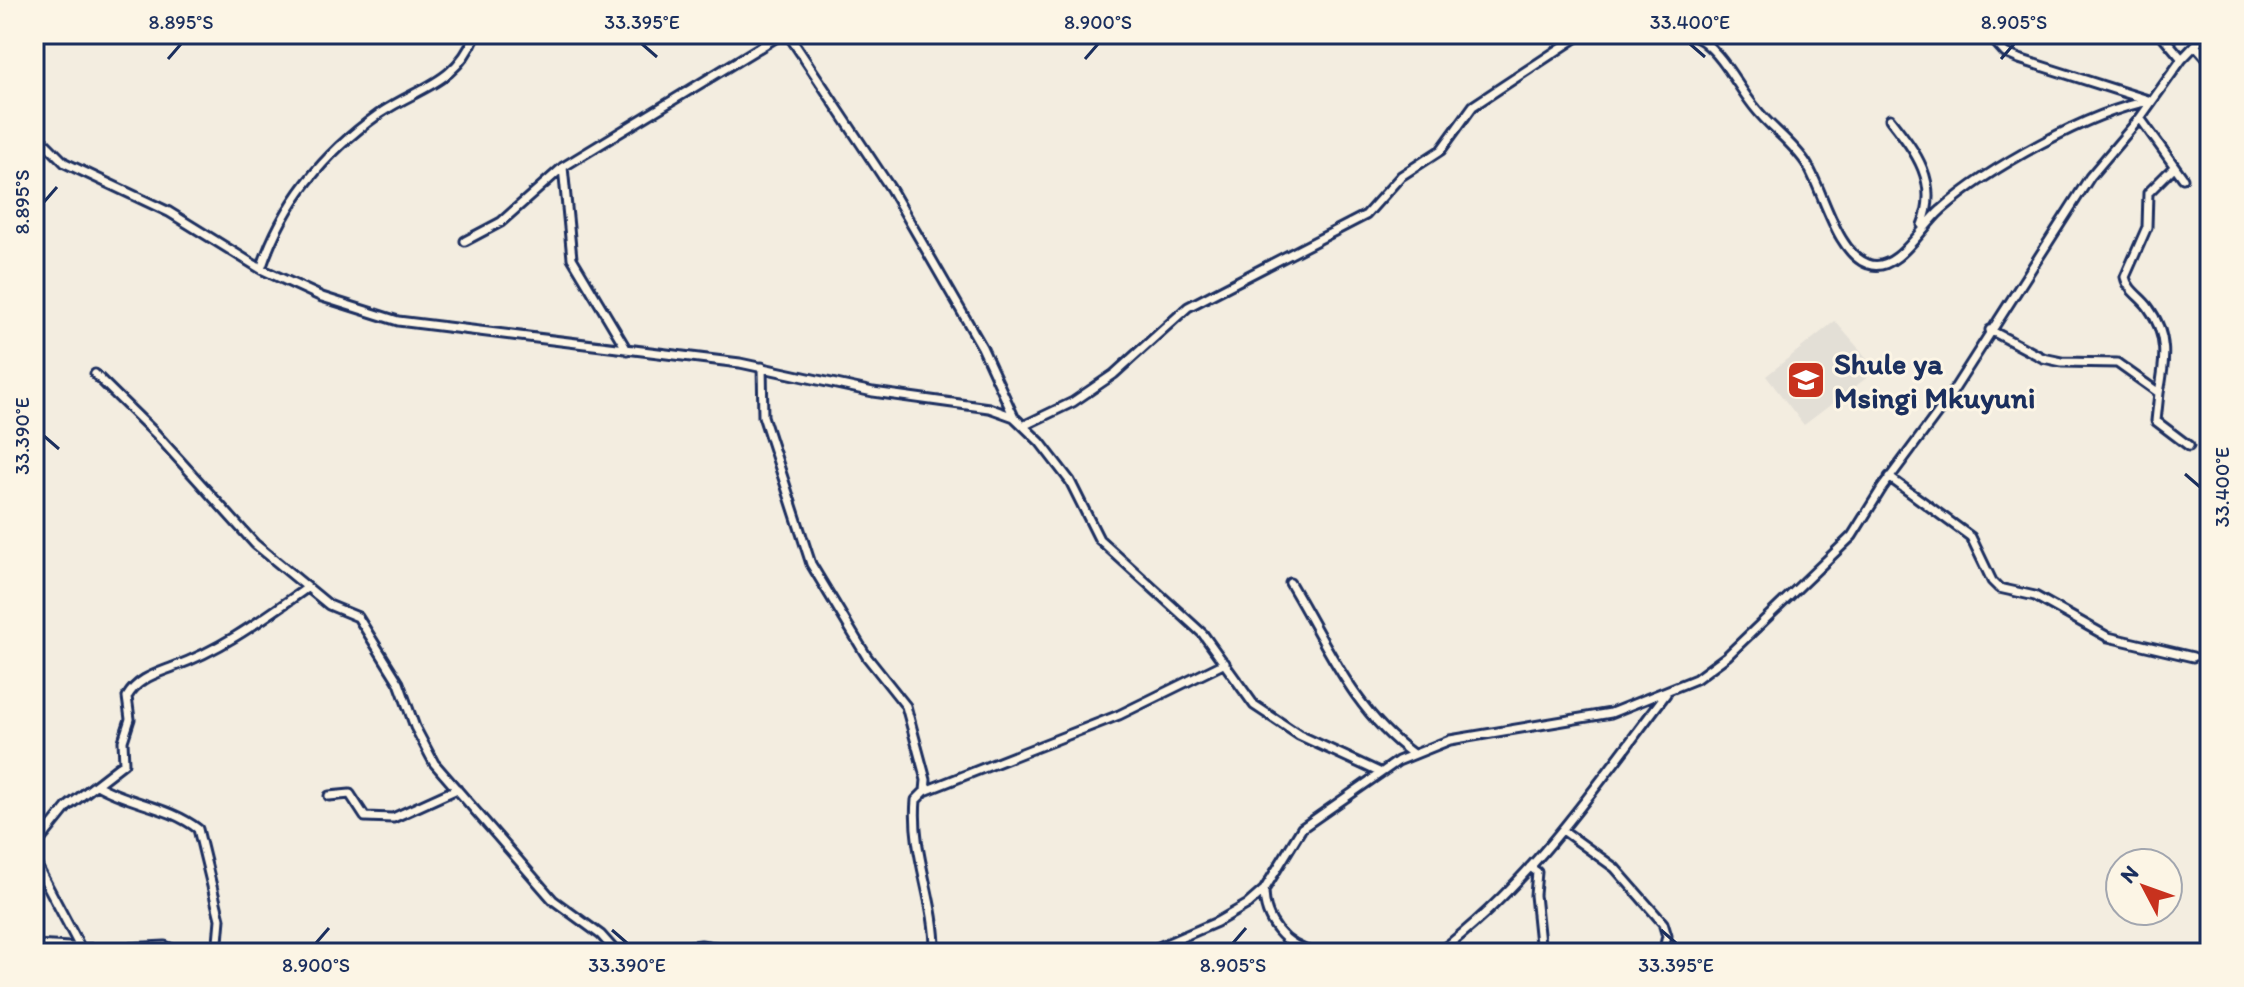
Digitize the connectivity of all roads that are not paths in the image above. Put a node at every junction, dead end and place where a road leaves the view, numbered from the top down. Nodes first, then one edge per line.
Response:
1 (476, 34) edge
2 (785, 34) edge
3 (1582, 34) edge
4 (1688, 34) edge
5 (1988, 34) edge
6 (2161, 34) edge
7 (2206, 34) edge
8 (2196, 46) junction
9 (2182, 59) junction
10 (2210, 62) edge
11 (2150, 101) junction
12 (2140, 118) junction
13 (1890, 119) dead end
14 (34, 132) edge
15 (563, 167) junction
16 (2173, 168) junction
17 (2183, 178) dead end
18 (1919, 230) junction
19 (465, 241) dead end
20 (261, 269) junction
21 (1990, 330) junction
22 (627, 350) junction
23 (762, 367) junction
24 (95, 374) dead end
25 (2159, 393) junction
26 (1014, 417) junction
27 (1025, 425) junction
28 (2189, 446) dead end
29 (1889, 477) junction
30 (1290, 583) dead end
31 (307, 588) junction
32 (2193, 657) dead end
33 (1225, 663) junction
34 (1667, 692) junction
35 (1413, 754) junction
36 (1379, 772) junction
37 (97, 785) junction
38 (457, 789) junction
39 (925, 791) junction
40 (329, 796) dead end
41 (1564, 831) junction
42 (34, 848) edge
43 (34, 860) edge
44 (1530, 867) junction
45 (1264, 890) junction
46 (34, 945) edge
47 (80, 947) junction
48 (181, 953) edge
49 (217, 953) edge
50 (617, 953) edge
51 (638, 953) edge
52 (754, 953) edge
53 (874, 953) edge
54 (935, 953) edge
55 (1145, 953) edge
56 (1316, 953) edge
57 (1337, 953) edge
58 (1436, 953) edge
59 (1541, 953) edge
60 (1663, 953) edge

1 - 20 street
2 - 15 street
2 - 26 street
3 - 27 street
4 - 18 street
5 - 11 street
6 - 9 street
7 - 8 street
8 - 9 street
8 - 10 street
9 - 11 street
11 - 12 street
11 - 18 street
12 - 16 street
12 - 21 street
13 - 18 street
14 - 20 street
15 - 19 street
15 - 22 street
16 - 17 street
16 - 25 street
20 - 22 street
21 - 25 street
21 - 29 street
22 - 23 street
23 - 26 street
23 - 39 street
24 - 31 street
25 - 28 street
26 - 27 street
27 - 33 street
29 - 32 street
29 - 34 street
30 - 35 street
31 - 37 street
31 - 38 street
33 - 36 street
33 - 39 street
34 - 35 street
34 - 41 street
35 - 36 street
36 - 45 street
37 - 42 street
37 - 49 street
38 - 40 street
38 - 50 street
39 - 54 street
41 - 44 street
41 - 60 street
43 - 47 street
44 - 58 street
44 - 59 street
45 - 55 street
45 - 56 street
46 - 47 street
47 - 48 street
51 - 52 street
53 - 54 street
57 - 58 street

